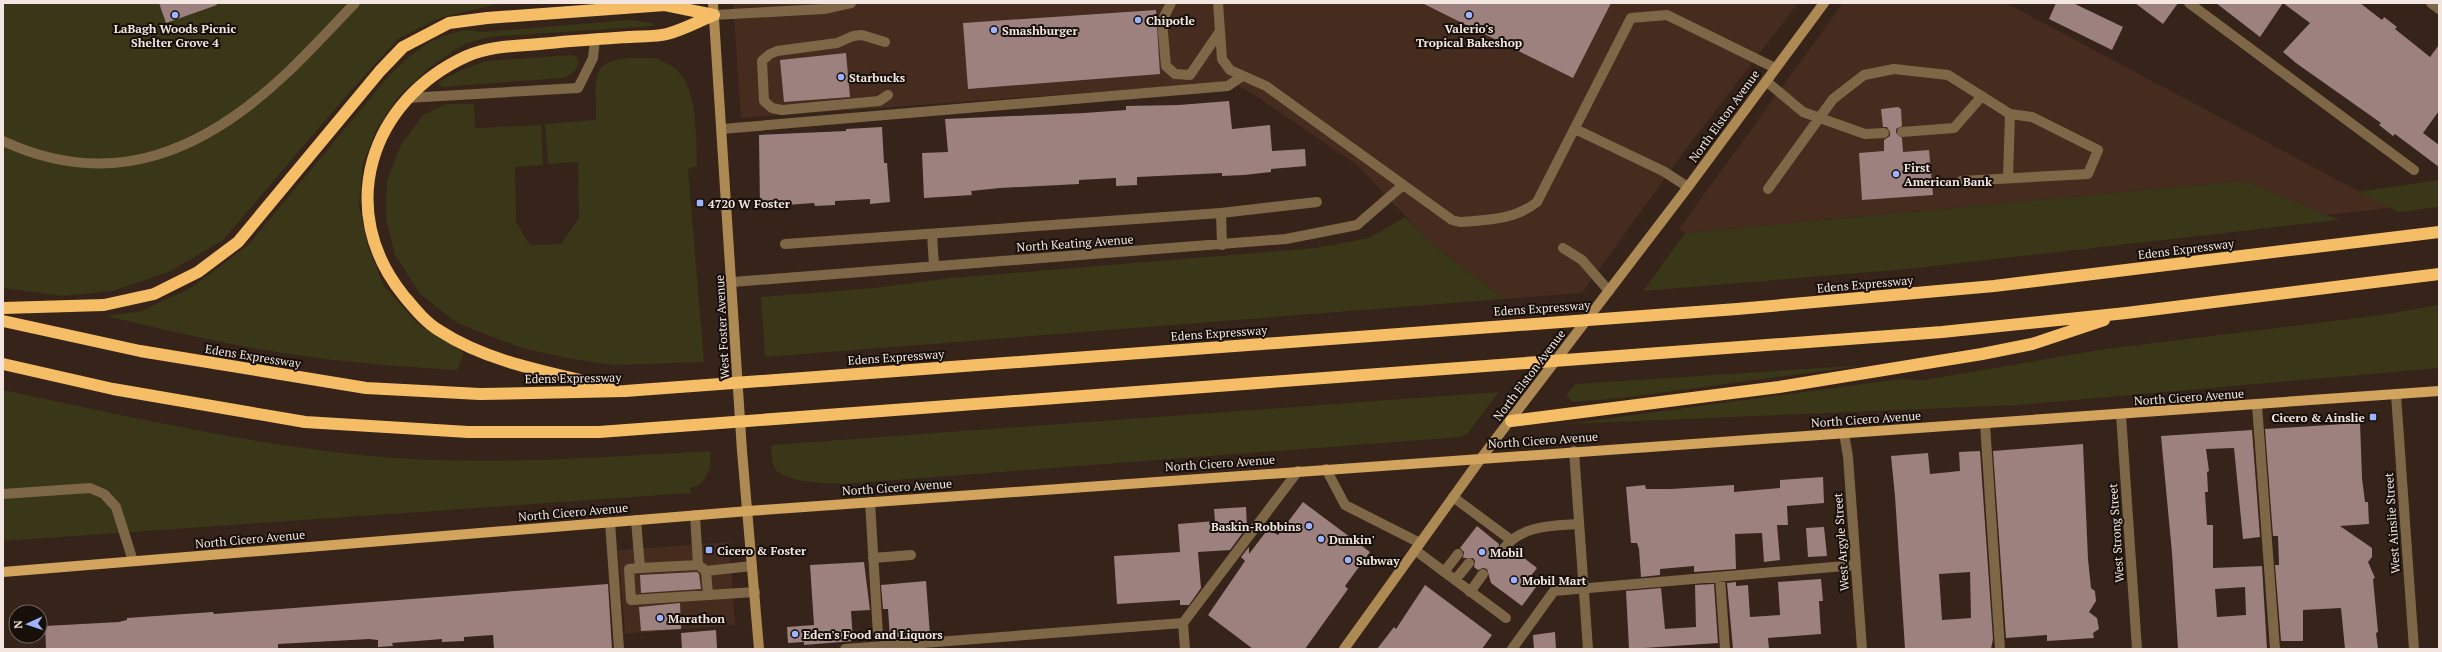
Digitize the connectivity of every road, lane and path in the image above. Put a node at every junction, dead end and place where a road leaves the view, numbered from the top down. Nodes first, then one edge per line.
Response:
1 (355, 3) edge
2 (851, 3) edge
3 (1172, 3) edge
4 (1218, 3) edge
5 (1824, 3) edge
6 (2189, 3) edge
7 (2431, 3) edge
8 (714, 9) edge
9 (2439, 9) edge
10 (1220, 31) junction
11 (595, 39) junction
12 (885, 42) dead end
13 (1775, 68) junction
14 (1241, 76) junction
15 (1766, 82) junction
16 (888, 95) dead end
17 (1982, 96) junction
18 (407, 98) junction
19 (2010, 114) junction
20 (1820, 117) junction
21 (722, 129) junction
22 (1575, 129) junction
23 (1902, 132) dead end
24 (1884, 133) dead end
25 (3, 141) edge
26 (2414, 170) dead end
27 (2008, 178) junction
28 (1961, 181) dead end
29 (1403, 185) junction
30 (1688, 187) junction
31 (1768, 189) dead end
32 (1317, 202) dead end
33 (1221, 213) junction
34 (2439, 232) edge
35 (932, 234) junction
36 (786, 244) dead end
37 (1222, 245) junction
38 (1563, 248) dead end
39 (934, 266) junction
40 (2439, 274) edge
41 (732, 282) junction
42 (1609, 291) junction
43 (3, 308) edge
44 (2126, 313) junction
45 (3, 321) edge
46 (3, 364) edge
47 (625, 391) junction
48 (2439, 391) edge
49 (2396, 395) junction
50 (2257, 405) junction
51 (2121, 414) junction
52 (1511, 421) junction
53 (1985, 424) junction
54 (1844, 433) junction
55 (1574, 451) junction
56 (1482, 457) junction
57 (1326, 468) junction
58 (1298, 470) junction
59 (3, 494) edge
60 (1453, 497) junction
61 (870, 502) junction
62 (748, 511) junction
63 (695, 515) junction
64 (636, 520) junction
65 (610, 522) junction
66 (1579, 524) junction
67 (1418, 546) junction
68 (1458, 554) dead end
69 (911, 555) dead end
70 (873, 558) junction
71 (133, 561) junction
72 (1469, 563) dead end
73 (1856, 565) junction
74 (752, 566) junction
75 (640, 568) junction
76 (702, 568) junction
77 (3, 572) edge
78 (1444, 572) junction
79 (1484, 574) dead end
80 (1720, 577) junction
81 (1455, 580) junction
82 (1583, 588) junction
83 (754, 592) junction
84 (1470, 592) junction
85 (708, 595) junction
86 (1506, 618) dead end
87 (1183, 623) junction
88 (878, 635) dead end
89 (619, 649) edge
90 (759, 649) edge
91 (845, 649) edge
92 (1185, 649) edge
93 (1344, 649) edge
94 (1512, 649) edge
95 (1588, 649) edge
96 (1725, 649) edge
97 (1862, 649) edge
98 (2000, 649) edge
99 (2137, 649) edge
100 (2275, 649) edge
101 (2414, 649) edge

1 - 25 street
2 - 8 street
3 - 10 street
4 - 10 street
5 - 13 main road, North Elston Avenue
6 - 26 street
7 - 9 street
8 - 11 highway
8 - 21 main road, West Foster Avenue
8 - 43 highway
10 - 14 street
11 - 18 highway
11 - 18 street
12 - 16 street
13 - 15 main road, North Elston Avenue
13 - 22 street
14 - 21 street
14 - 29 street
15 - 20 street
15 - 30 main road, North Elston Avenue
17 - 19 street
17 - 20 street
17 - 23 street
18 - 47 highway
19 - 27 street
19 - 27 street
20 - 24 street
20 - 31 street
21 - 41 main road, West Foster Avenue
22 - 29 street
22 - 30 street
27 - 28 street
29 - 37 street, North Keating Avenue
30 - 42 main road, North Elston Avenue
32 - 33 street, North Keating Avenue
33 - 35 street, North Keating Avenue
33 - 37 street
34 - 47 highway, Edens Expressway
35 - 36 street, North Keating Avenue
35 - 39 street
37 - 39 street, North Keating Avenue
38 - 42 street
39 - 41 street, North Keating Avenue
40 - 44 highway
41 - 62 main road, West Foster Avenue
42 - 52 main road, North Elston Avenue
44 - 46 highway
44 - 52 highway
45 - 47 highway, Edens Expressway
48 - 49 main road, North Cicero Avenue
49 - 50 main road, North Cicero Avenue
49 - 101 street, West Ainslie Street
50 - 51 main road, North Cicero Avenue
50 - 100 street
51 - 53 main road, North Cicero Avenue
51 - 99 street, West Strong Street
52 - 56 main road, North Elston Avenue
53 - 54 main road, North Cicero Avenue
53 - 98 street
54 - 55 main road, North Cicero Avenue
54 - 73 street, West Argyle Street
55 - 56 main road, North Cicero Avenue
55 - 66 street
56 - 57 main road, North Cicero Avenue
56 - 60 main road, North Elston Avenue
57 - 58 main road, North Cicero Avenue
57 - 67 street
58 - 61 main road, North Cicero Avenue
58 - 87 street
59 - 71 street
60 - 66 street
60 - 67 main road, North Elston Avenue
61 - 62 main road, North Cicero Avenue
61 - 70 street
62 - 63 main road, North Cicero Avenue
62 - 74 main road, West Foster Avenue
63 - 64 main road, North Cicero Avenue
63 - 76 street
64 - 65 main road, North Cicero Avenue
64 - 75 street
65 - 71 main road, North Cicero Avenue
65 - 89 street
66 - 82 street
67 - 78 street
67 - 93 main road, North Elston Avenue
68 - 78 street
69 - 70 street
70 - 88 street
71 - 77 main road, North Cicero Avenue
72 - 81 street
73 - 80 street
73 - 97 street, West Argyle Street
74 - 76 street
74 - 83 main road, West Foster Avenue
75 - 76 street
75 - 85 street
76 - 85 street
78 - 81 street
79 - 84 street
80 - 82 street
80 - 96 street
81 - 84 street
82 - 94 street
82 - 95 street
83 - 85 street
83 - 90 main road, West Foster Avenue
84 - 86 street
87 - 91 street
87 - 92 street

